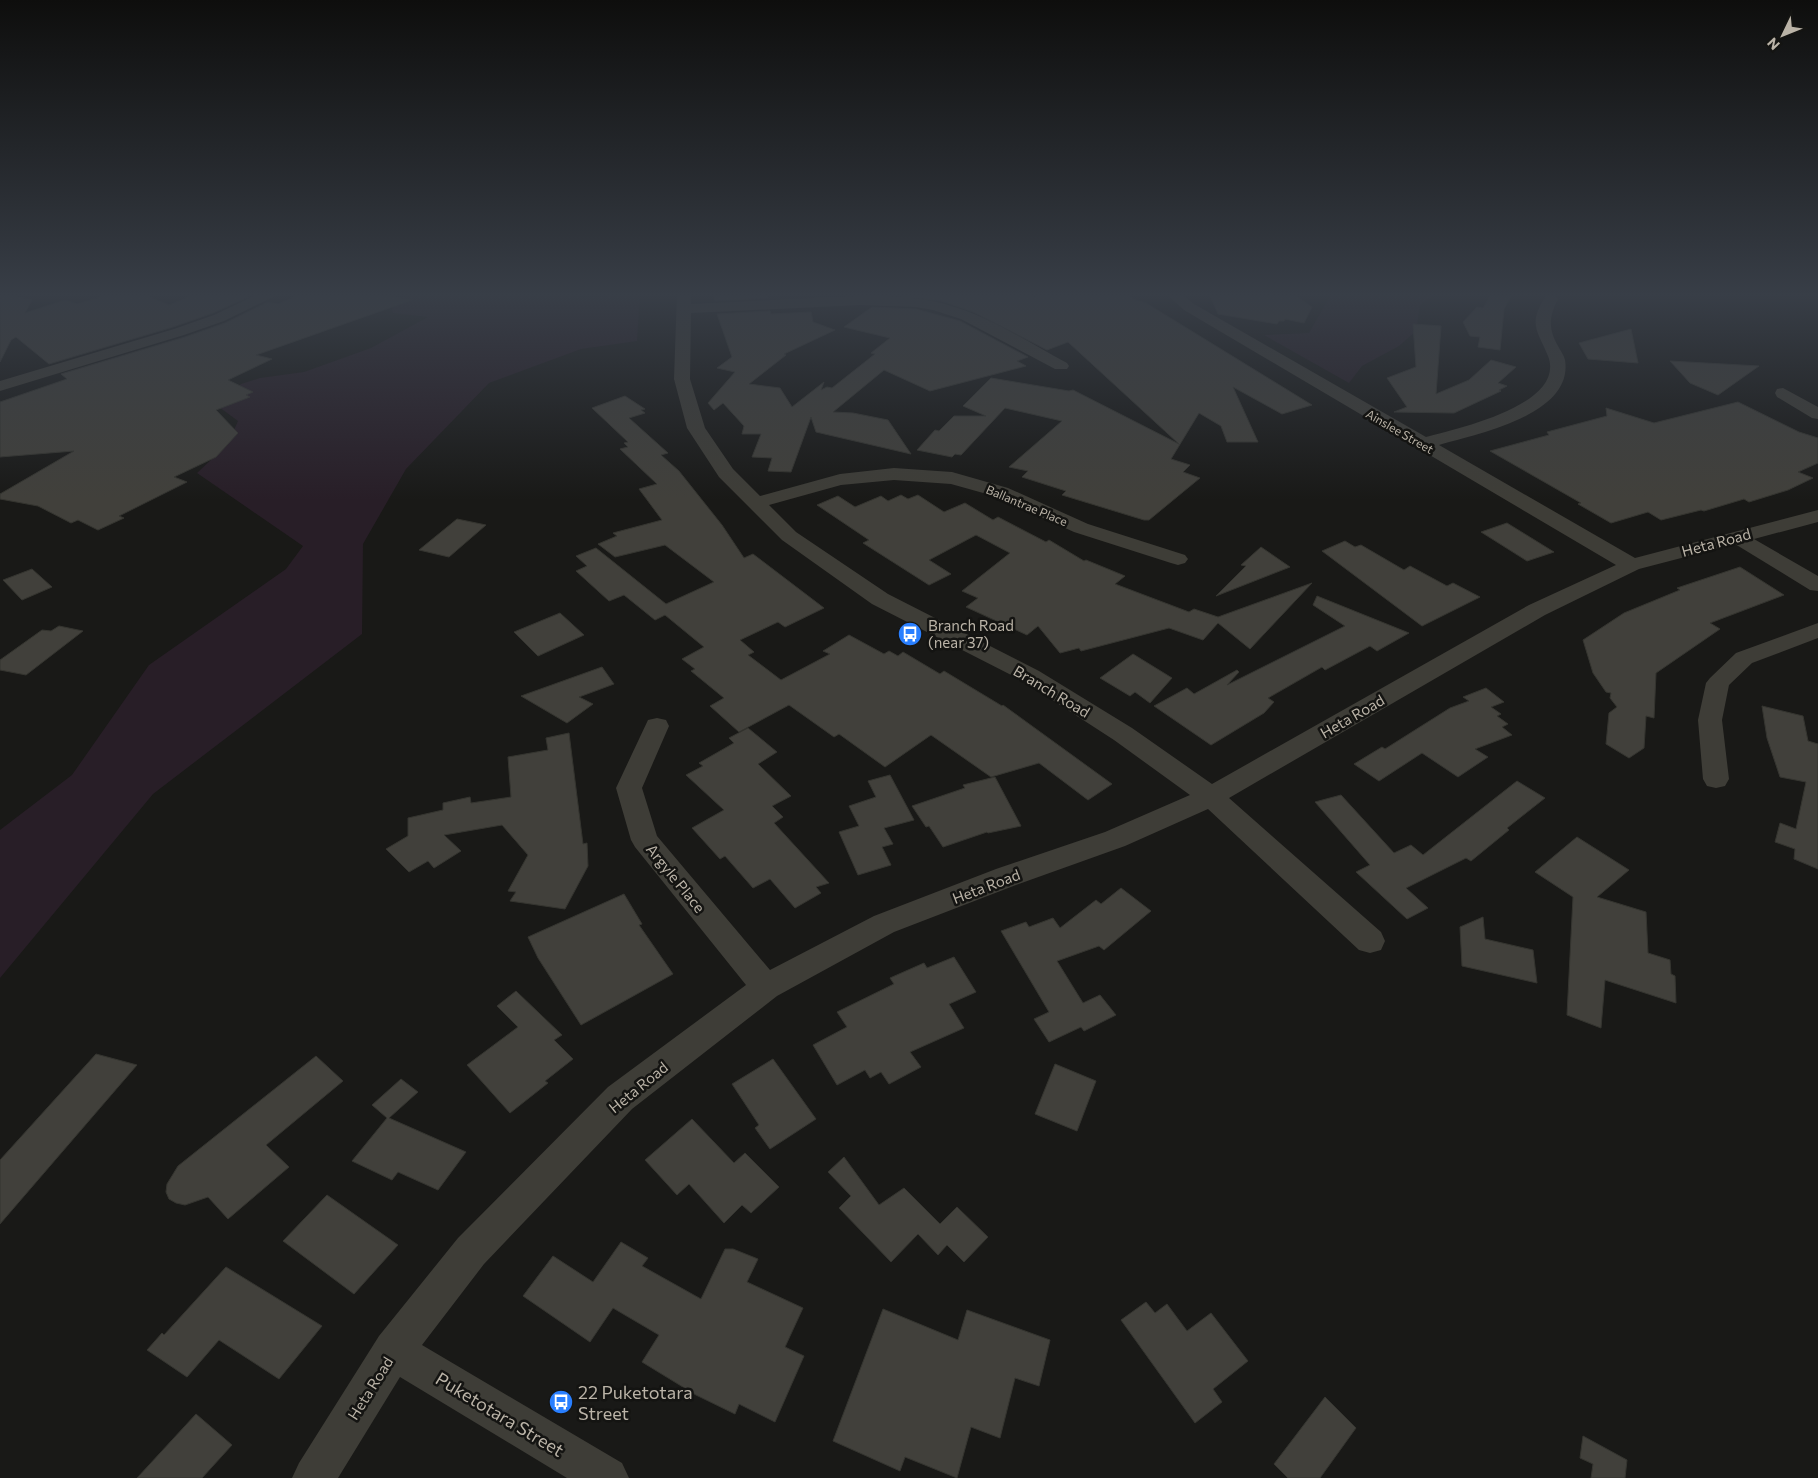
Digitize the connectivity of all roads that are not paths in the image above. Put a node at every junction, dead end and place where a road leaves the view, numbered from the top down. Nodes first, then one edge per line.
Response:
1 (80, 362) edge
2 (682, 362) edge
3 (1053, 362) edge
4 (1282, 362) edge
5 (1557, 362) edge
6 (1061, 366) dead end
7 (0, 386) edge
8 (1783, 393) dead end
9 (1818, 414) edge
10 (1422, 444) junction
11 (755, 503) junction
12 (1818, 516) edge
13 (1737, 537) junction
14 (1178, 559) dead end
15 (1632, 565) junction
16 (1818, 586) edge
17 (1818, 630) edge
18 (657, 726) dead end
19 (1716, 779) dead end
20 (1211, 797) junction
21 (1370, 941) dead end
22 (766, 987) junction
23 (393, 1350) junction
24 (314, 1478) edge
25 (607, 1478) edge

1 - 7 street
2 - 11 street, Branch Road
3 - 6 street
4 - 10 street, Ainslee Street
5 - 10 street
8 - 9 street
10 - 15 street, Ainslee Street
11 - 14 street, Ballantrae Place
11 - 20 street, Branch Road
12 - 13 street, Heta Road
13 - 15 street, Heta Road
13 - 16 street
15 - 20 street, Heta Road
17 - 19 street
18 - 22 street, Argyle Place
20 - 21 street, Branch Road
20 - 22 street, Heta Road
22 - 23 street, Heta Road
23 - 24 street, Heta Road
23 - 25 street, Puketotara Street

